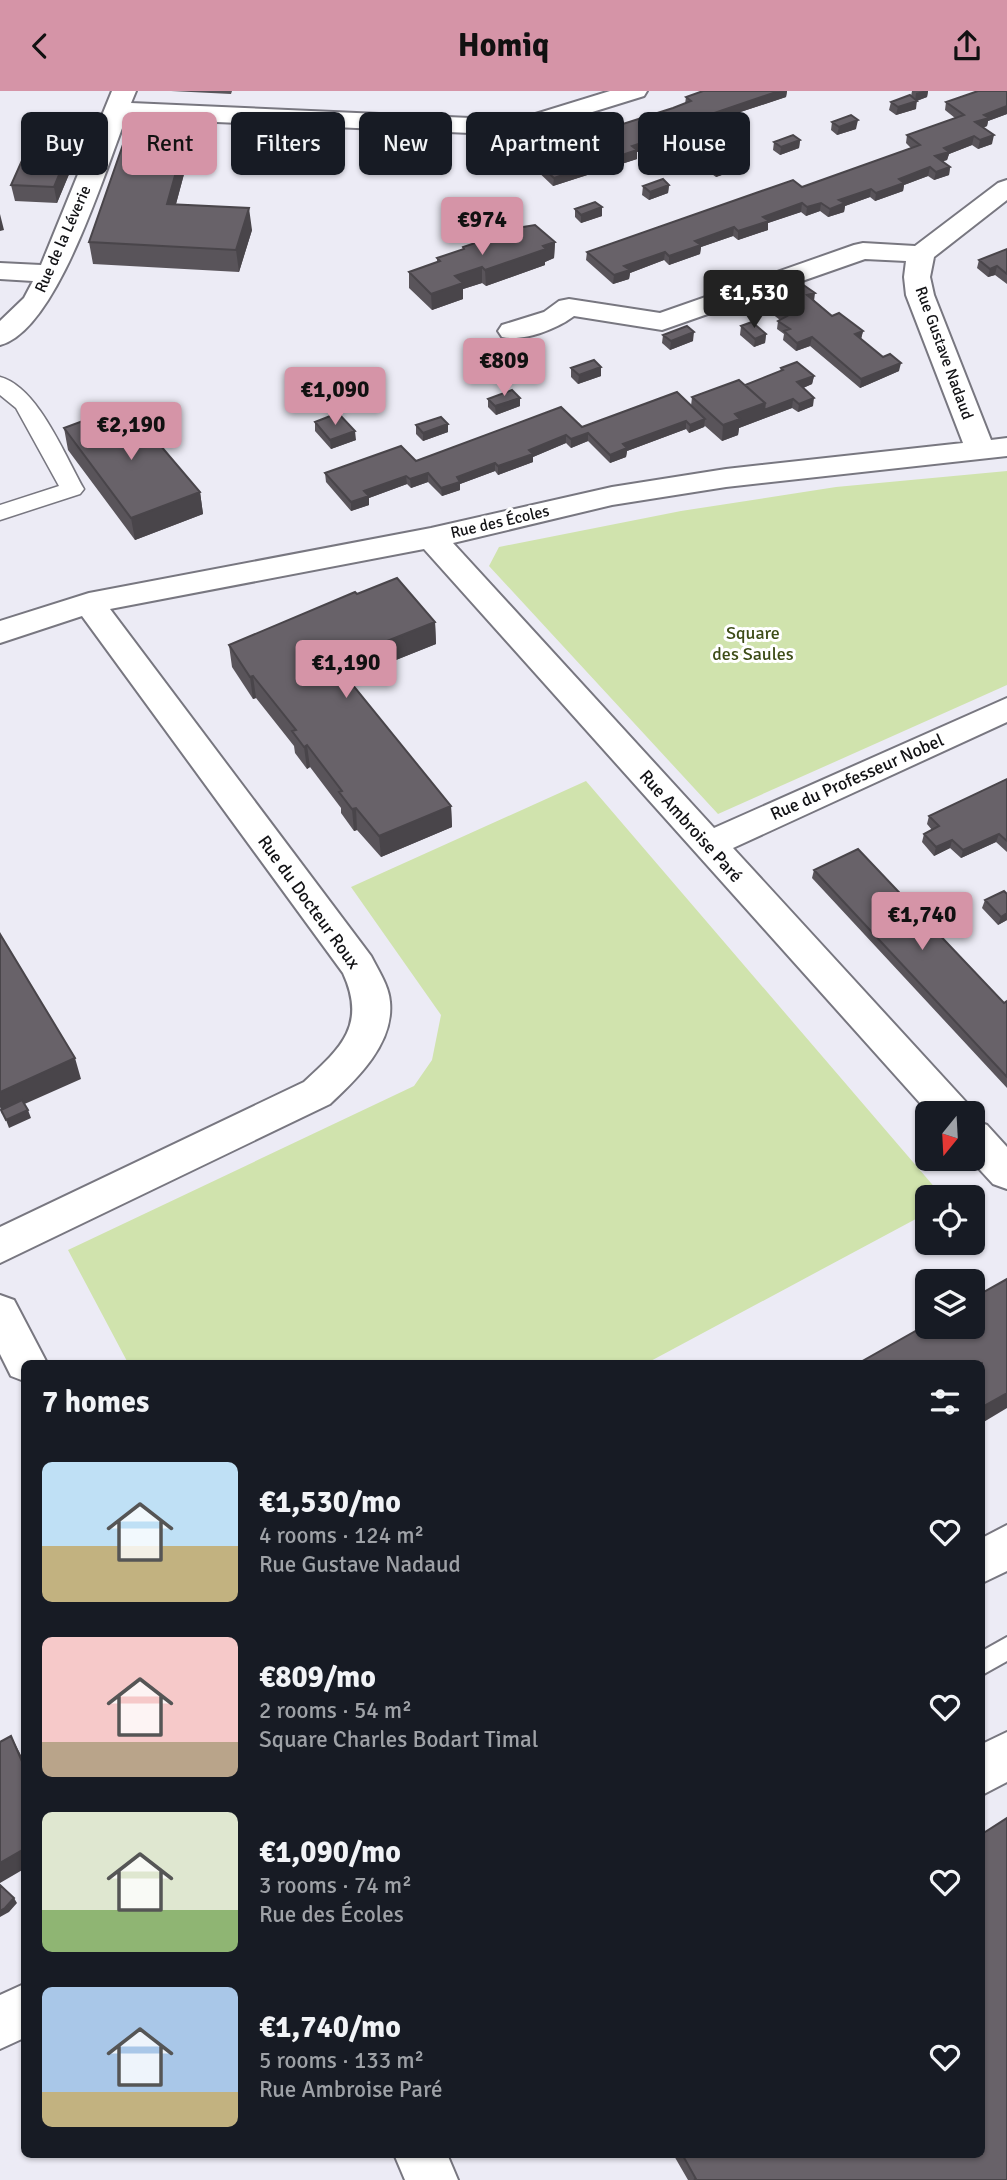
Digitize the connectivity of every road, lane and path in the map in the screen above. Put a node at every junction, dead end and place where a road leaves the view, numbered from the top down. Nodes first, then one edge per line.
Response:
1 (635, 91) edge
2 (121, 100) edge
3 (1007, 188) edge
4 (921, 254) junction
5 (0, 271) edge
6 (51, 274) junction
7 (512, 331) dead end
8 (0, 337) edge
9 (0, 383) edge
10 (994, 448) edge
11 (0, 513) edge
12 (431, 538) junction
13 (89, 603) junction
14 (0, 632) edge
15 (1007, 709) edge
16 (708, 845) junction
17 (941, 1101) edge
18 (985, 1149) edge
19 (1007, 1173) edge
20 (0, 1245) edge
21 (0, 1313) edge
22 (24, 1360) edge
23 (1007, 1546) edge
24 (985, 1560) edge
25 (1007, 1648) edge
26 (985, 1662) edge
27 (1007, 1755) edge
28 (985, 1769) edge
29 (21, 2011) edge
30 (0, 2024) edge
31 (422, 2158) edge
32 (432, 2180) edge

1 - 2 street
2 - 6 street, Rue de la Léverie
3 - 4 street
4 - 7 street
4 - 10 street, Rue Gustave Nadaud
5 - 6 street
6 - 8 street, Rue de la Léverie
9 - 11 street
10 - 12 street, Rue des Écoles
12 - 13 street, Rue des Écoles
12 - 16 street, Rue Ambroise Paré
13 - 14 street, Rue des Écoles
13 - 20 street, Rue du Docteur Roux
15 - 16 street, Rue du Professeur Nobel
16 - 17 street, Rue Ambroise Paré
18 - 19 street
21 - 22 street
23 - 24 street
25 - 26 lane
27 - 28 street
29 - 30 street
31 - 32 street

